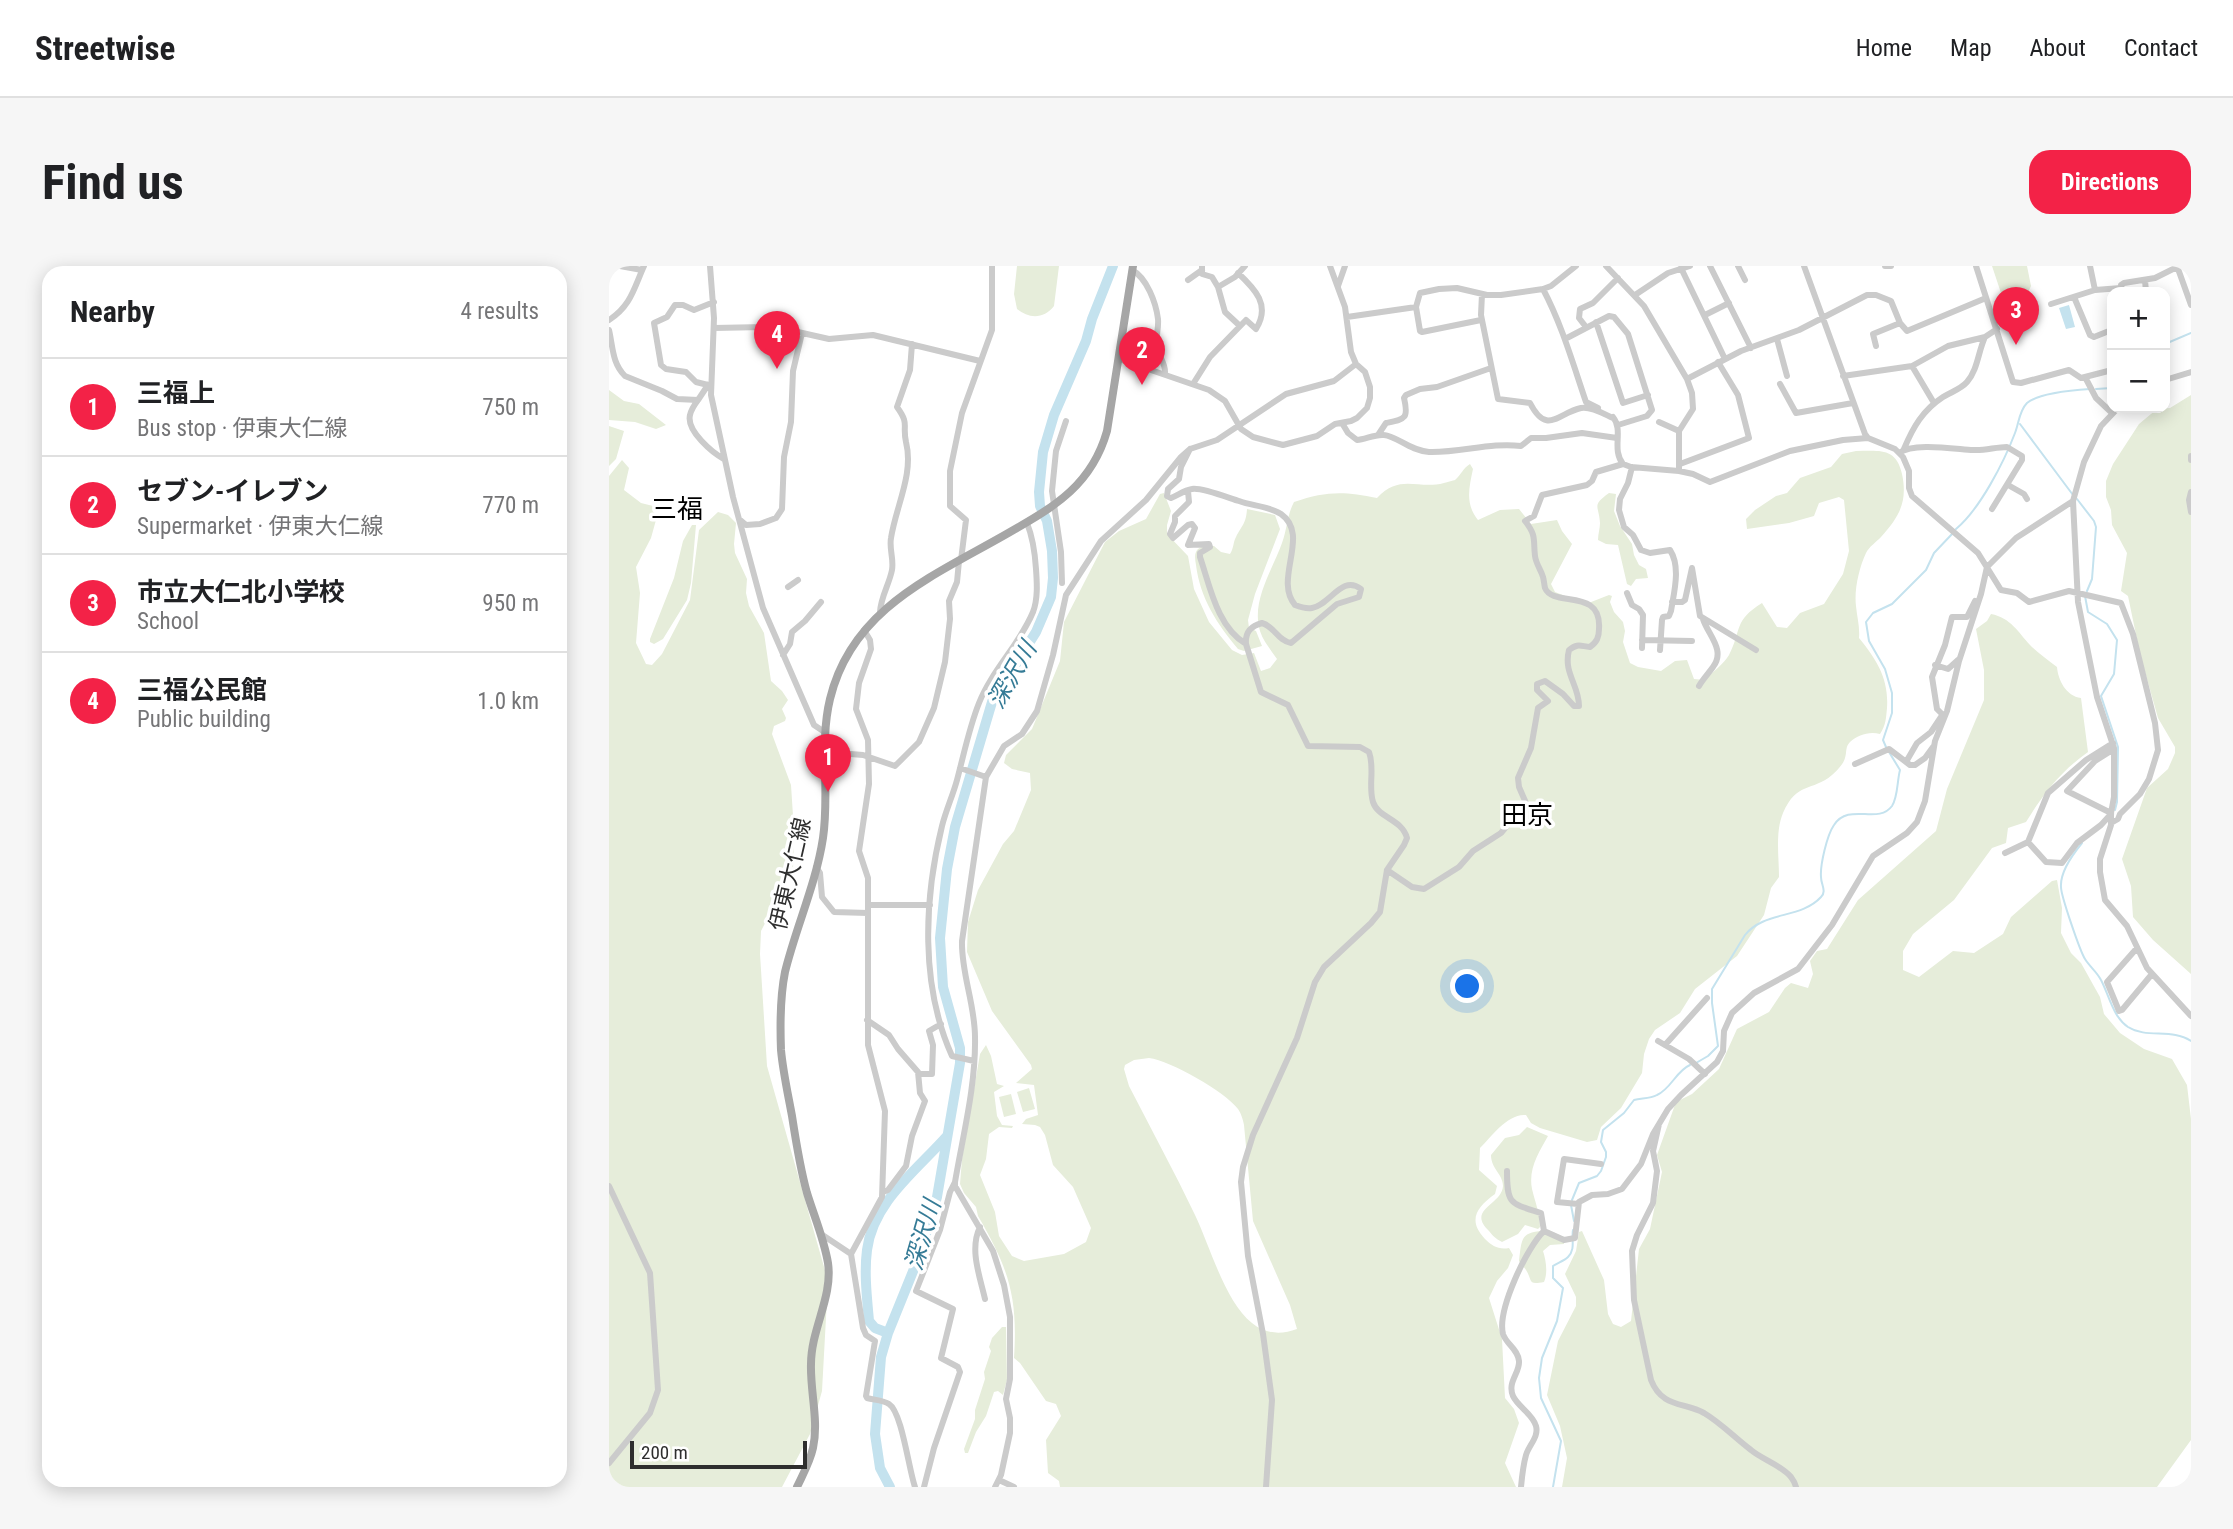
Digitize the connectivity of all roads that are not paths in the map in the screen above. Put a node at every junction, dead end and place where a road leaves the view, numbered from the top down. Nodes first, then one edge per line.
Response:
1 (619, 266) edge
2 (710, 266) edge
3 (992, 266) edge
4 (1245, 266) edge
5 (1331, 266) edge
6 (1345, 266) edge
7 (1576, 266) edge
8 (1606, 266) edge
9 (1690, 266) edge
10 (1710, 266) edge
11 (1738, 266) edge
12 (1804, 266) edge
13 (1885, 266) edge
14 (1891, 266) edge
15 (1976, 266) edge
16 (2090, 266) edge
17 (2177, 266) edge
18 (643, 268) edge
19 (1133, 268) edge
20 (1202, 268) edge
21 (1681, 268) junction
22 (1238, 273) junction
23 (1618, 278) junction
24 (1188, 280) dead end
25 (1745, 280) dead end
26 (2145, 280) junction
27 (1338, 286) junction
28 (1218, 287) junction
29 (2122, 287) edge
30 (2146, 287) edge
31 (1543, 289) junction
32 (2095, 290) junction
33 (2107, 290) edge
34 (1482, 294) junction
35 (1635, 295) junction
36 (2074, 297) junction
37 (1986, 298) junction
38 (714, 302) junction
39 (1729, 303) junction
40 (2051, 304) dead end
41 (2191, 305) edge
42 (1416, 307) junction
43 (1705, 315) junction
44 (1347, 317) junction
45 (1823, 319) junction
46 (609, 320) edge
47 (1481, 320) junction
48 (1596, 322) junction
49 (1900, 323) junction
50 (1240, 326) junction
51 (1586, 327) junction
52 (714, 328) junction
53 (1997, 329) junction
54 (609, 330) edge
55 (2107, 332) edge
56 (802, 333) junction
57 (1986, 337) junction
58 (1565, 339) junction
59 (1777, 340) junction
60 (912, 344) junction
61 (1876, 346) dead end
62 (1751, 348) junction
63 (1119, 359) junction
64 (980, 360) junction
65 (1722, 360) junction
66 (1356, 364) junction
67 (1912, 366) junction
68 (1491, 368) junction
69 (2107, 371) edge
70 (2191, 372) edge
71 (1164, 374) junction
72 (1787, 376) dead end
73 (1843, 376) junction
74 (2085, 377) junction
75 (2170, 378) edge
76 (1687, 379) junction
77 (1193, 384) junction
78 (1780, 384) dead end
79 (709, 385) junction
80 (1648, 395) junction
81 (698, 400) junction
82 (1853, 402) junction
83 (1934, 403) junction
84 (2107, 406) edge
85 (2113, 413) edge
86 (1613, 418) junction
87 (1066, 421) dead end
88 (1659, 422) dead end
89 (1342, 423) junction
90 (1618, 425) junction
91 (1240, 426) junction
92 (1679, 431) junction
93 (1378, 435) junction
94 (1617, 438) junction
95 (1868, 438) junction
96 (1190, 449) junction
97 (1902, 451) junction
98 (724, 459) junction
99 (1623, 464) junction
100 (1632, 467) junction
101 (1680, 467) junction
102 (2008, 485) junction
103 (1188, 491) junction
104 (2191, 492) edge
105 (2027, 499) dead end
106 (2073, 501) junction
107 (1052, 507) junction
108 (1992, 509) dead end
109 (2191, 512) edge
110 (738, 519) junction
111 (1030, 521) junction
112 (960, 561) junction
113 (1987, 567) junction
114 (798, 580) dead end
115 (1062, 583) dead end
116 (788, 586) dead end
117 (1982, 591) junction
118 (1627, 593) dead end
119 (2082, 596) junction
120 (821, 602) dead end
121 (1672, 602) junction
122 (880, 612) junction
123 (1703, 619) junction
124 (864, 630) junction
125 (1643, 640) junction
126 (1661, 640) junction
127 (1692, 641) dead end
128 (1246, 644) junction
129 (1642, 648) dead end
130 (1660, 650) dead end
131 (1756, 650) dead end
132 (783, 655) junction
133 (1959, 659) junction
134 (1935, 665) junction
135 (1699, 686) dead end
136 (1944, 716) junction
137 (826, 733) junction
138 (1935, 746) junction
139 (2114, 746) junction
140 (826, 752) junction
141 (868, 757) junction
142 (1906, 762) junction
143 (1855, 764) dead end
144 (961, 769) junction
145 (984, 776) junction
146 (2111, 814) junction
147 (2111, 823) junction
148 (2028, 842) junction
149 (2005, 853) dead end
150 (816, 867) junction
151 (1387, 870) junction
152 (930, 905) junction
153 (865, 911) junction
154 (2137, 947) junction
155 (2153, 974) junction
156 (1707, 998) dead end
157 (2191, 1016) edge
158 (867, 1020) junction
159 (941, 1024) junction
160 (933, 1051) junction
161 (952, 1054) junction
162 (973, 1061) junction
163 (919, 1074) junction
164 (1705, 1074) junction
165 (1660, 1122) junction
166 (1601, 1164) dead end
167 (1507, 1171) dead end
168 (955, 1182) junction
169 (609, 1186) edge
170 (883, 1192) junction
171 (1574, 1203) junction
172 (980, 1227) junction
173 (1544, 1231) junction
174 (821, 1234) junction
175 (851, 1254) junction
176 (985, 1299) dead end
177 (609, 1463) edge
178 (997, 1484) edge
179 (797, 1487) edge
180 (915, 1487) edge
181 (924, 1487) edge
182 (1014, 1487) edge
183 (1266, 1487) edge
184 (1521, 1487) edge
185 (1796, 1487) edge

1 - 18 street
2 - 38 street
3 - 64 street
4 - 22 street
5 - 27 street
6 - 27 street
7 - 31 street
8 - 23 street
9 - 21 street
10 - 39 street
11 - 25 street
12 - 45 street
13 - 14 street
15 - 37 street
16 - 32 street
17 - 26 street
17 - 41 street
18 - 46 street
19 - 63 main road, 伊東大仁線
19 - 71 street
20 - 24 street
20 - 28 street
21 - 35 street
21 - 43 street
22 - 28 street
22 - 50 street
23 - 35 street
23 - 51 street
26 - 29 street
26 - 30 street
27 - 44 street
28 - 50 street
31 - 34 street
31 - 58 street
32 - 33 street
32 - 36 street
34 - 42 street
34 - 47 street
35 - 76 street
36 - 40 street
36 - 55 street
37 - 49 street
37 - 53 street
38 - 52 street
38 - 79 street
39 - 43 street
39 - 62 street
42 - 44 street
42 - 47 street
43 - 65 street
44 - 66 street
45 - 49 street
45 - 59 street
45 - 73 street
47 - 68 street
48 - 51 street
48 - 80 street
48 - 80 street
49 - 61 street
50 - 77 street
51 - 58 street
52 - 56 street
52 - 79 street
53 - 57 street
53 - 74 street
54 - 81 street
56 - 60 street
56 - 110 street
57 - 67 street
57 - 83 street
58 - 86 street
59 - 62 street
59 - 72 street
60 - 64 street
60 - 122 street
62 - 65 street
63 - 71 street
63 - 107 main road, 伊東大仁線
64 - 112 street
65 - 76 street
65 - 101 street
66 - 89 street
66 - 91 street
67 - 73 street
67 - 83 street
68 - 86 street
68 - 93 street
69 - 74 street
70 - 75 street
71 - 77 street
73 - 82 street
74 - 84 street
76 - 92 street
77 - 91 street
78 - 82 street
79 - 81 street
79 - 98 street
80 - 90 street
81 - 98 street
82 - 95 street
83 - 97 street
85 - 106 street
86 - 90 street
87 - 107 street
88 - 92 street
89 - 91 street
89 - 93 street
90 - 94 street
91 - 96 street
92 - 101 street
93 - 94 street
94 - 99 street
95 - 97 street
95 - 101 street
96 - 103 street
96 - 145 street
97 - 102 street
97 - 113 street
98 - 110 street
99 - 100 street
99 - 151 street
100 - 101 street
100 - 121 street
102 - 105 street
102 - 108 street
103 - 128 street
103 - 128 street
104 - 109 street
106 - 113 street
106 - 119 street
107 - 111 main road, 伊東大仁線
107 - 115 street
110 - 132 street
111 - 112 main road, 伊東大仁線
111 - 144 street
112 - 122 main road, 伊東大仁線
112 - 141 street
113 - 117 street
113 - 119 street
114 - 116 street
117 - 133 street
117 - 134 street
118 - 125 street
119 - 139 street
119 - 147 street
120 - 132 street
121 - 123 street
121 - 126 street
122 - 124 main road, 伊東大仁線
123 - 131 street
123 - 135 street
124 - 137 main road, 伊東大仁線
124 - 141 street
125 - 126 street
125 - 129 street
126 - 127 street
126 - 130 street
128 - 151 street
132 - 137 street
133 - 134 street
133 - 136 street
134 - 136 street
136 - 138 street
136 - 142 street
137 - 140 main road, 伊東大仁線
138 - 142 street
138 - 164 street
139 - 146 street
139 - 146 street
139 - 148 street
140 - 141 street
140 - 150 main road, 伊東大仁線
141 - 153 street
142 - 143 street
144 - 145 street
144 - 152 street
145 - 162 street
146 - 147 street
146 - 148 street
147 - 154 street
148 - 149 street
150 - 153 street
150 - 174 main road, 伊東大仁線
151 - 183 street
152 - 153 street
152 - 159 street
153 - 158 street
154 - 155 street
154 - 155 street
155 - 157 street
156 - 164 street
158 - 163 street
158 - 170 street
159 - 160 street
159 - 161 street
160 - 161 street
160 - 163 street
161 - 162 street
162 - 168 street
163 - 170 street
164 - 165 street
165 - 171 street
165 - 185 street
166 - 171 street
167 - 173 street
168 - 172 street
168 - 181 street
169 - 177 street
170 - 175 street
171 - 173 street
172 - 176 street
172 - 178 street
173 - 184 street
174 - 175 street
174 - 179 main road, 伊東大仁線
175 - 180 street
178 - 182 street

